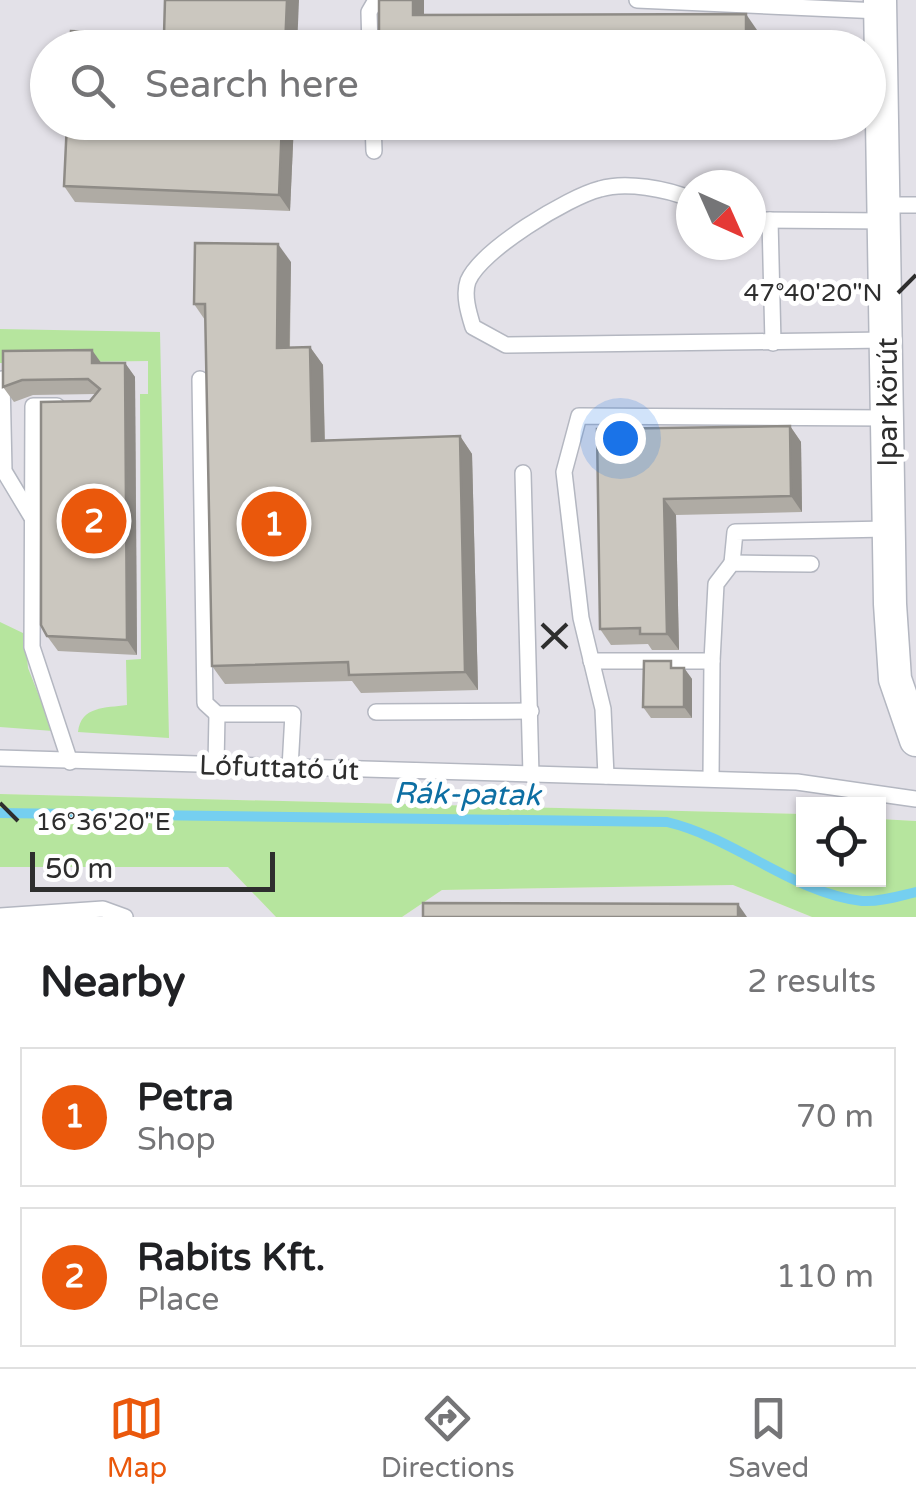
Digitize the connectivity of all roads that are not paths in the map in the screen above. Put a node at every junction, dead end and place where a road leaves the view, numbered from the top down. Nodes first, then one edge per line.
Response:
1 (376, 0) edge
2 (637, 0) edge
3 (880, 6) edge
4 (370, 30) edge
5 (886, 82) edge
6 (374, 140) edge
7 (374, 151) dead end
8 (676, 192) edge
9 (896, 210) edge
10 (766, 220) edge
11 (770, 220) junction
12 (887, 340) junction
13 (773, 343) junction
14 (2, 379) edge
15 (200, 379) dead end
16 (82, 406) edge
17 (887, 418) junction
18 (523, 472) dead end
19 (33, 520) junction
20 (887, 528) junction
21 (732, 563) junction
22 (811, 564) dead end
23 (590, 661) junction
24 (712, 661) junction
25 (531, 711) junction
26 (376, 712) dead end
27 (216, 714) junction
28 (916, 740) edge
29 (0, 758) edge
30 (70, 762) junction
31 (216, 766) junction
32 (290, 768) junction
33 (531, 774) junction
34 (606, 776) junction
35 (711, 778) junction
36 (916, 799) edge
37 (0, 916) edge
38 (124, 916) edge

1 - 4 lane
2 - 3 lane
5 - 9 street, Ipar körút
6 - 7 lane
8 - 13 lane
9 - 11 lane
9 - 12 street, Ipar körút
10 - 11 lane
11 - 13 lane
12 - 13 lane
12 - 17 street, Ipar körút
14 - 19 lane
15 - 27 lane
16 - 19 lane
17 - 20 street, Ipar körút
17 - 23 lane
18 - 25 lane
19 - 30 lane
20 - 21 lane
20 - 28 street, Ipar körút
21 - 22 lane
21 - 24 lane
23 - 24 lane
23 - 34 lane
24 - 35 lane
25 - 26 lane
25 - 33 lane
27 - 31 lane
27 - 32 lane
29 - 30 lane, Lófuttató út
30 - 31 lane, Lófuttató út
31 - 32 lane, Lófuttató út
32 - 33 lane, Lófuttató út
33 - 34 lane, Lófuttató út
34 - 35 lane, Lófuttató út
35 - 36 lane, Lófuttató út
37 - 38 lane

